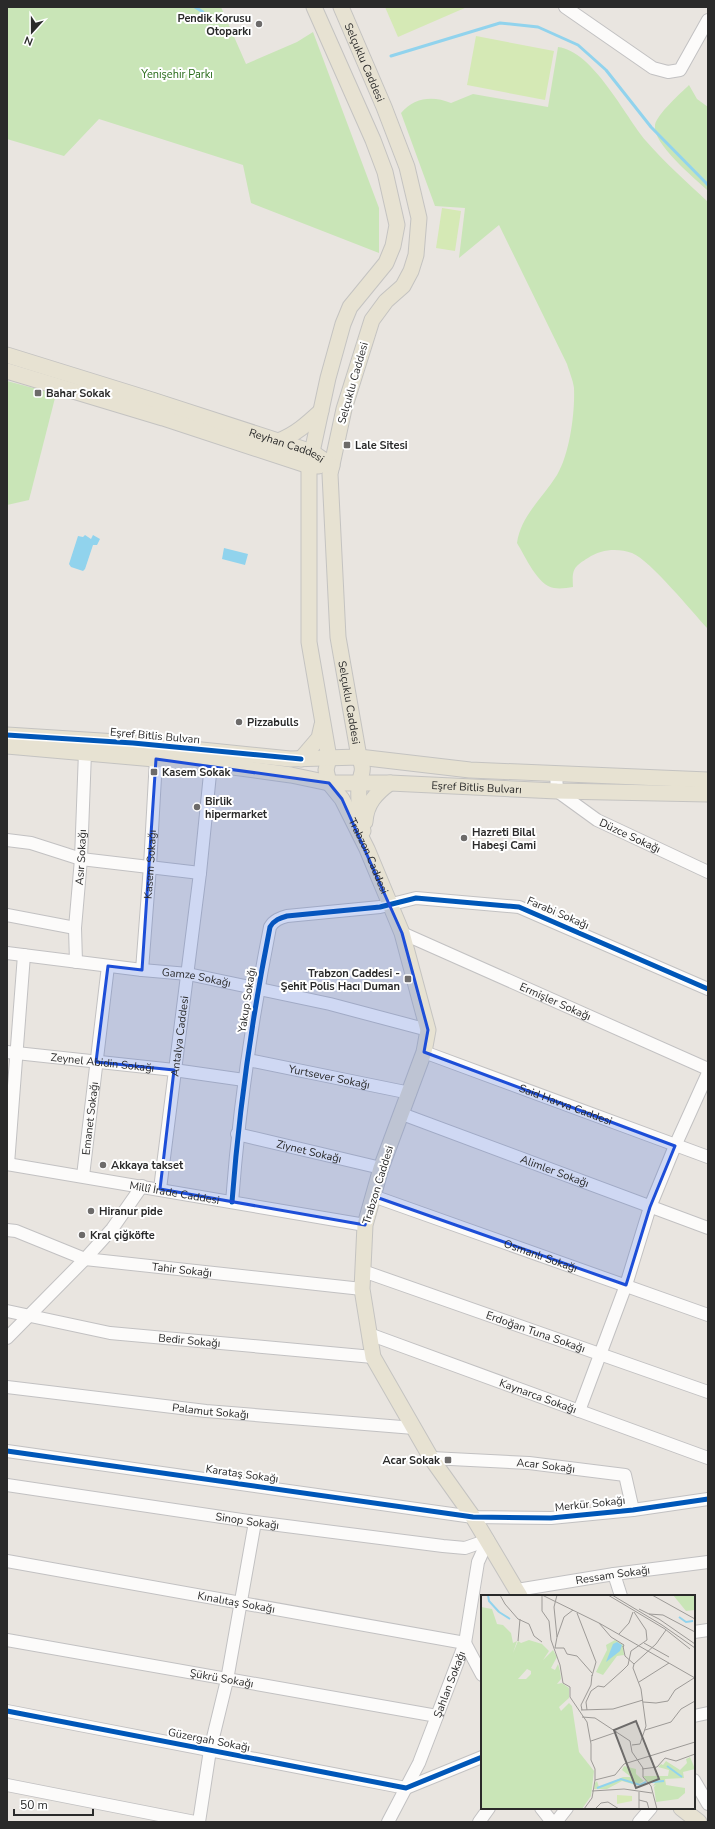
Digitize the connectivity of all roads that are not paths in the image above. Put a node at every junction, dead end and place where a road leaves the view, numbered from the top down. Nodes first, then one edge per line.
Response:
1 (314, 7) edge
2 (341, 7) edge
3 (565, 7) edge
4 (708, 20) edge
5 (7, 356) edge
6 (7, 371) edge
7 (321, 411) junction
8 (278, 441) junction
9 (311, 459) junction
10 (332, 466) junction
11 (322, 724) junction
12 (7, 735) edge
13 (7, 746) edge
14 (85, 752) junction
15 (359, 757) junction
16 (329, 758) junction
17 (156, 759) junction
18 (301, 759) junction
19 (211, 764) junction
20 (556, 773) junction
21 (708, 780) edge
22 (329, 783) junction
23 (390, 783) junction
24 (359, 784) junction
25 (557, 791) junction
26 (708, 794) edge
27 (7, 840) edge
28 (367, 849) junction
29 (81, 859) junction
30 (150, 866) junction
31 (708, 872) edge
32 (200, 873) junction
33 (391, 904) junction
34 (7, 915) edge
35 (75, 928) junction
36 (402, 933) junction
37 (7, 953) edge
38 (24, 955) junction
39 (76, 962) junction
40 (108, 966) junction
41 (142, 970) junction
42 (188, 974) junction
43 (258, 988) junction
44 (708, 989) edge
45 (428, 1030) junction
46 (424, 1052) junction
47 (12, 1053) edge
48 (248, 1060) junction
49 (96, 1062) junction
50 (708, 1069) edge
51 (174, 1070) junction
52 (708, 1073) edge
53 (244, 1080) junction
54 (410, 1093) junction
55 (402, 1114) junction
56 (237, 1134) junction
57 (675, 1146) junction
58 (708, 1157) edge
59 (7, 1164) edge
60 (382, 1168) junction
61 (83, 1176) junction
62 (142, 1186) junction
63 (160, 1189) junction
64 (373, 1196) junction
65 (232, 1202) junction
66 (650, 1207) junction
67 (365, 1225) junction
68 (708, 1228) edge
69 (7, 1230) edge
70 (85, 1259) junction
71 (363, 1271) junction
72 (626, 1285) junction
73 (362, 1289) junction
74 (7, 1311) edge
75 (708, 1315) edge
76 (29, 1316) junction
77 (369, 1334) junction
78 (7, 1338) edge
79 (600, 1354) junction
80 (373, 1357) junction
81 (7, 1387) edge
82 (708, 1392) edge
83 (579, 1411) junction
84 (414, 1428) junction
85 (7, 1451) edge
86 (431, 1458) junction
87 (708, 1458) edge
88 (7, 1485) edge
89 (708, 1499) edge
90 (633, 1510) junction
91 (473, 1517) junction
92 (255, 1522) junction
93 (488, 1540) junction
94 (7, 1561) edge
95 (708, 1562) edge
96 (614, 1574) junction
97 (519, 1593) edge
98 (621, 1595) edge
99 (242, 1603) junction
100 (708, 1630) edge
101 (695, 1632) edge
102 (7, 1640) edge
103 (465, 1643) junction
104 (481, 1673) edge
105 (227, 1680) junction
106 (7, 1711) edge
107 (708, 1713) edge
108 (437, 1716) junction
109 (695, 1716) edge
110 (210, 1750) junction
111 (481, 1758) edge
112 (695, 1782) edge
113 (7, 1785) edge
114 (406, 1788) junction
115 (708, 1804) edge
116 (488, 1809) edge
117 (542, 1809) edge
118 (566, 1809) edge
119 (650, 1809) edge
120 (683, 1809) edge
121 (195, 1822) edge
122 (199, 1822) edge
123 (388, 1822) edge
124 (479, 1822) edge
125 (552, 1822) edge
126 (556, 1822) edge
127 (639, 1822) edge
128 (699, 1822) edge

1 - 7 main road, Selçuklu Caddesi
2 - 10 main road, Selçuklu Caddesi
3 - 4 street
5 - 8 main road, Reyhan Caddesi
6 - 9 main road, Reyhan Caddesi
7 - 8 main road
7 - 9 main road, Selçuklu Caddesi
8 - 9 main road, Reyhan Caddesi
9 - 10 main road, Reyhan Caddesi
9 - 11 main road, Selçuklu Caddesi
10 - 15 main road, Selçuklu Caddesi
11 - 16 main road, Selçuklu Caddesi
11 - 18 main road
12 - 18 main road, Eşref Bitlis Bulvarı
13 - 14 main road, Eşref Bitlis Bulvarı
14 - 17 main road, Eşref Bitlis Bulvarı
14 - 29 street, Asır Sokağı
15 - 16 main road, Eşref Bitlis Bulvarı
15 - 20 main road, Eşref Bitlis Bulvarı
15 - 24 main road, Selçuklu Caddesi
16 - 18 main road, Eşref Bitlis Bulvarı
16 - 22 main road, Selçuklu Caddesi
17 - 19 main road, Eşref Bitlis Bulvarı
17 - 30 street, Kasem Sokağı
19 - 22 main road, Eşref Bitlis Bulvarı
19 - 32 street, Antalya Caddesi
20 - 21 main road, Eşref Bitlis Bulvarı
20 - 25 street
22 - 24 main road, Eşref Bitlis Bulvarı
22 - 28 main road, Trabzon Caddesi
23 - 24 main road, Eşref Bitlis Bulvarı
23 - 25 main road, Eşref Bitlis Bulvarı
23 - 28 main road
24 - 28 main road, Selçuklu Caddesi
25 - 26 main road, Eşref Bitlis Bulvarı
25 - 31 street, Düzce Sokağı
27 - 29 street
28 - 33 main road, Trabzon Caddesi
29 - 30 street
29 - 35 street, Asır Sokağı
30 - 32 street
30 - 41 street, Kasem Sokağı
32 - 42 street, Antalya Caddesi
33 - 36 main road, Trabzon Caddesi
33 - 43 street, Yakup Sokağı
33 - 44 street, Farabi Sokağı
34 - 35 street
35 - 39 street, Asır Sokağı
36 - 45 main road, Trabzon Caddesi
36 - 50 street, Ermişler Sokağı
37 - 38 street, Gamze Sokağı
38 - 39 street, Gamze Sokağı
38 - 47 street
39 - 40 street, Gamze Sokağı
40 - 41 street, Gamze Sokağı
40 - 49 street, Emanet Sokağı
41 - 42 street, Gamze Sokağı
42 - 43 street, Gamze Sokağı
42 - 51 street, Antalya Caddesi
43 - 45 street, Gamze Sokağı
43 - 48 street, Yakup Sokağı
45 - 46 main road, Trabzon Caddesi
46 - 54 main road, Trabzon Caddesi
46 - 57 street, Said Havva Caddesi
47 - 49 street, Zeynel Abidin Sokağı
47 - 59 street
48 - 53 street, Yakup Sokağı
48 - 54 street, Yurtsever Sokağı
49 - 51 street, Zeynel Abidin Sokağı
49 - 61 street, Emanet Sokağı
51 - 53 street, Zeynel Abidin Sokağı
51 - 63 street, Antalya Caddesi
52 - 57 street
53 - 56 street, Yakup Sokağı
54 - 55 main road, Trabzon Caddesi
55 - 60 main road, Trabzon Caddesi
55 - 66 street, Alimler Sokağı
56 - 60 street, Ziynet Sokağı
56 - 65 street, Yakup Sokağı
57 - 58 street, Said Havva Caddesi
57 - 66 street
59 - 61 street, Millî İrade Caddesi
60 - 64 main road, Trabzon Caddesi
61 - 62 street, Millî İrade Caddesi
62 - 63 street, Millî İrade Caddesi
62 - 70 street
63 - 65 street, Millî İrade Caddesi
64 - 67 main road, Trabzon Caddesi
64 - 72 street, Osmanlı Sokağı
65 - 67 street, Millî İrade Caddesi
66 - 68 street, Alimler Sokağı
66 - 72 street
67 - 71 main road, Trabzon Caddesi
69 - 70 street, Tahir Sokağı
70 - 73 street, Tahir Sokağı
70 - 76 street
71 - 73 main road, Trabzon Caddesi
71 - 79 street, Erdoğan Tuna Sokağı
72 - 75 street, Osmanlı Sokağı
72 - 79 street
73 - 77 main road, Trabzon Caddesi
74 - 76 street, Bedir Sokağı
76 - 78 street
76 - 80 street, Bedir Sokağı
77 - 80 main road, Trabzon Caddesi
77 - 83 street, Kaynarca Sokağı
79 - 82 street, Erdoğan Tuna Sokağı
79 - 83 street
80 - 84 main road, Trabzon Caddesi
81 - 84 street, Palamut Sokağı
83 - 87 street, Kaynarca Sokağı
84 - 86 main road, Trabzon Caddesi
85 - 91 street, Karataş Sokağı
86 - 90 street, Acar Sokağı
86 - 91 main road, Trabzon Caddesi
88 - 92 street, Sinop Sokağı
89 - 90 street, Merkür Sokağı
90 - 91 street, Merkür Sokağı
91 - 93 main road, Trabzon Caddesi
92 - 93 street, Sinop Sokağı
92 - 99 street
93 - 97 main road, Trabzon Caddesi
93 - 103 street, Şahlan Sokağı
94 - 99 street, Kınalıtaş Sokağı
95 - 96 street, Ressam Sokağı
96 - 97 street, Ressam Sokağı
96 - 98 street
99 - 103 street, Kınalıtaş Sokağı
99 - 105 street
100 - 101 street
102 - 105 street, Şükrü Sokağı
103 - 104 street
103 - 108 street, Şahlan Sokağı
105 - 108 street, Şükrü Sokağı
105 - 110 street
106 - 110 street, Güzergah Sokağı
107 - 109 street
108 - 114 street, Şahlan Sokağı
110 - 114 street, Güzergah Sokağı
110 - 122 street
111 - 114 street
112 - 115 street
113 - 121 street
114 - 123 street, Şahlan Sokağı
116 - 124 street
117 - 125 street
118 - 126 street
119 - 127 street
120 - 128 main road

